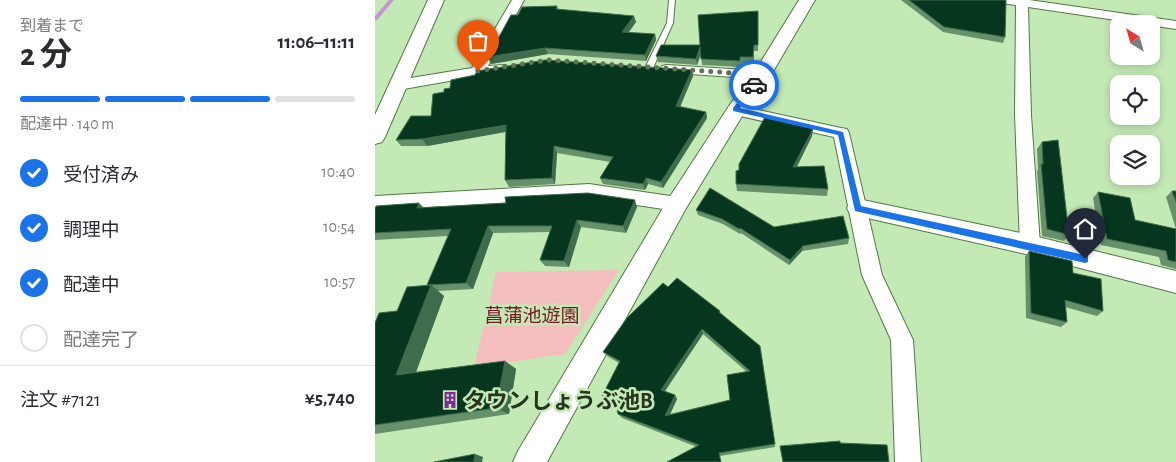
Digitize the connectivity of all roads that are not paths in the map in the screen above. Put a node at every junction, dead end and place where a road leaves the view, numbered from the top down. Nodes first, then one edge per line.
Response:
1 (436, 0) edge
2 (519, 0) edge
3 (672, 0) edge
4 (807, 0) edge
5 (1004, 0) edge
6 (1022, 1) edge
7 (1176, 25) edge
8 (513, 66) edge
9 (631, 67) edge
10 (649, 68) junction
11 (478, 71) junction
12 (762, 75) junction
13 (398, 85) junction
14 (736, 110) junction
15 (375, 137) edge
16 (375, 203) edge
17 (677, 204) junction
18 (858, 208) junction
19 (1030, 246) junction
20 (1176, 282) edge
21 (529, 462) edge
22 (908, 462) edge

1 - 13 street
2 - 11 street
3 - 10 lane
4 - 12 street
5 - 6 street
6 - 7 street
6 - 19 street
8 - 11 street
9 - 10 street
10 - 12 street
11 - 13 street
12 - 14 street
13 - 15 street
14 - 17 street
14 - 18 street
16 - 17 street
17 - 21 street
18 - 19 street
18 - 22 street
19 - 20 street

